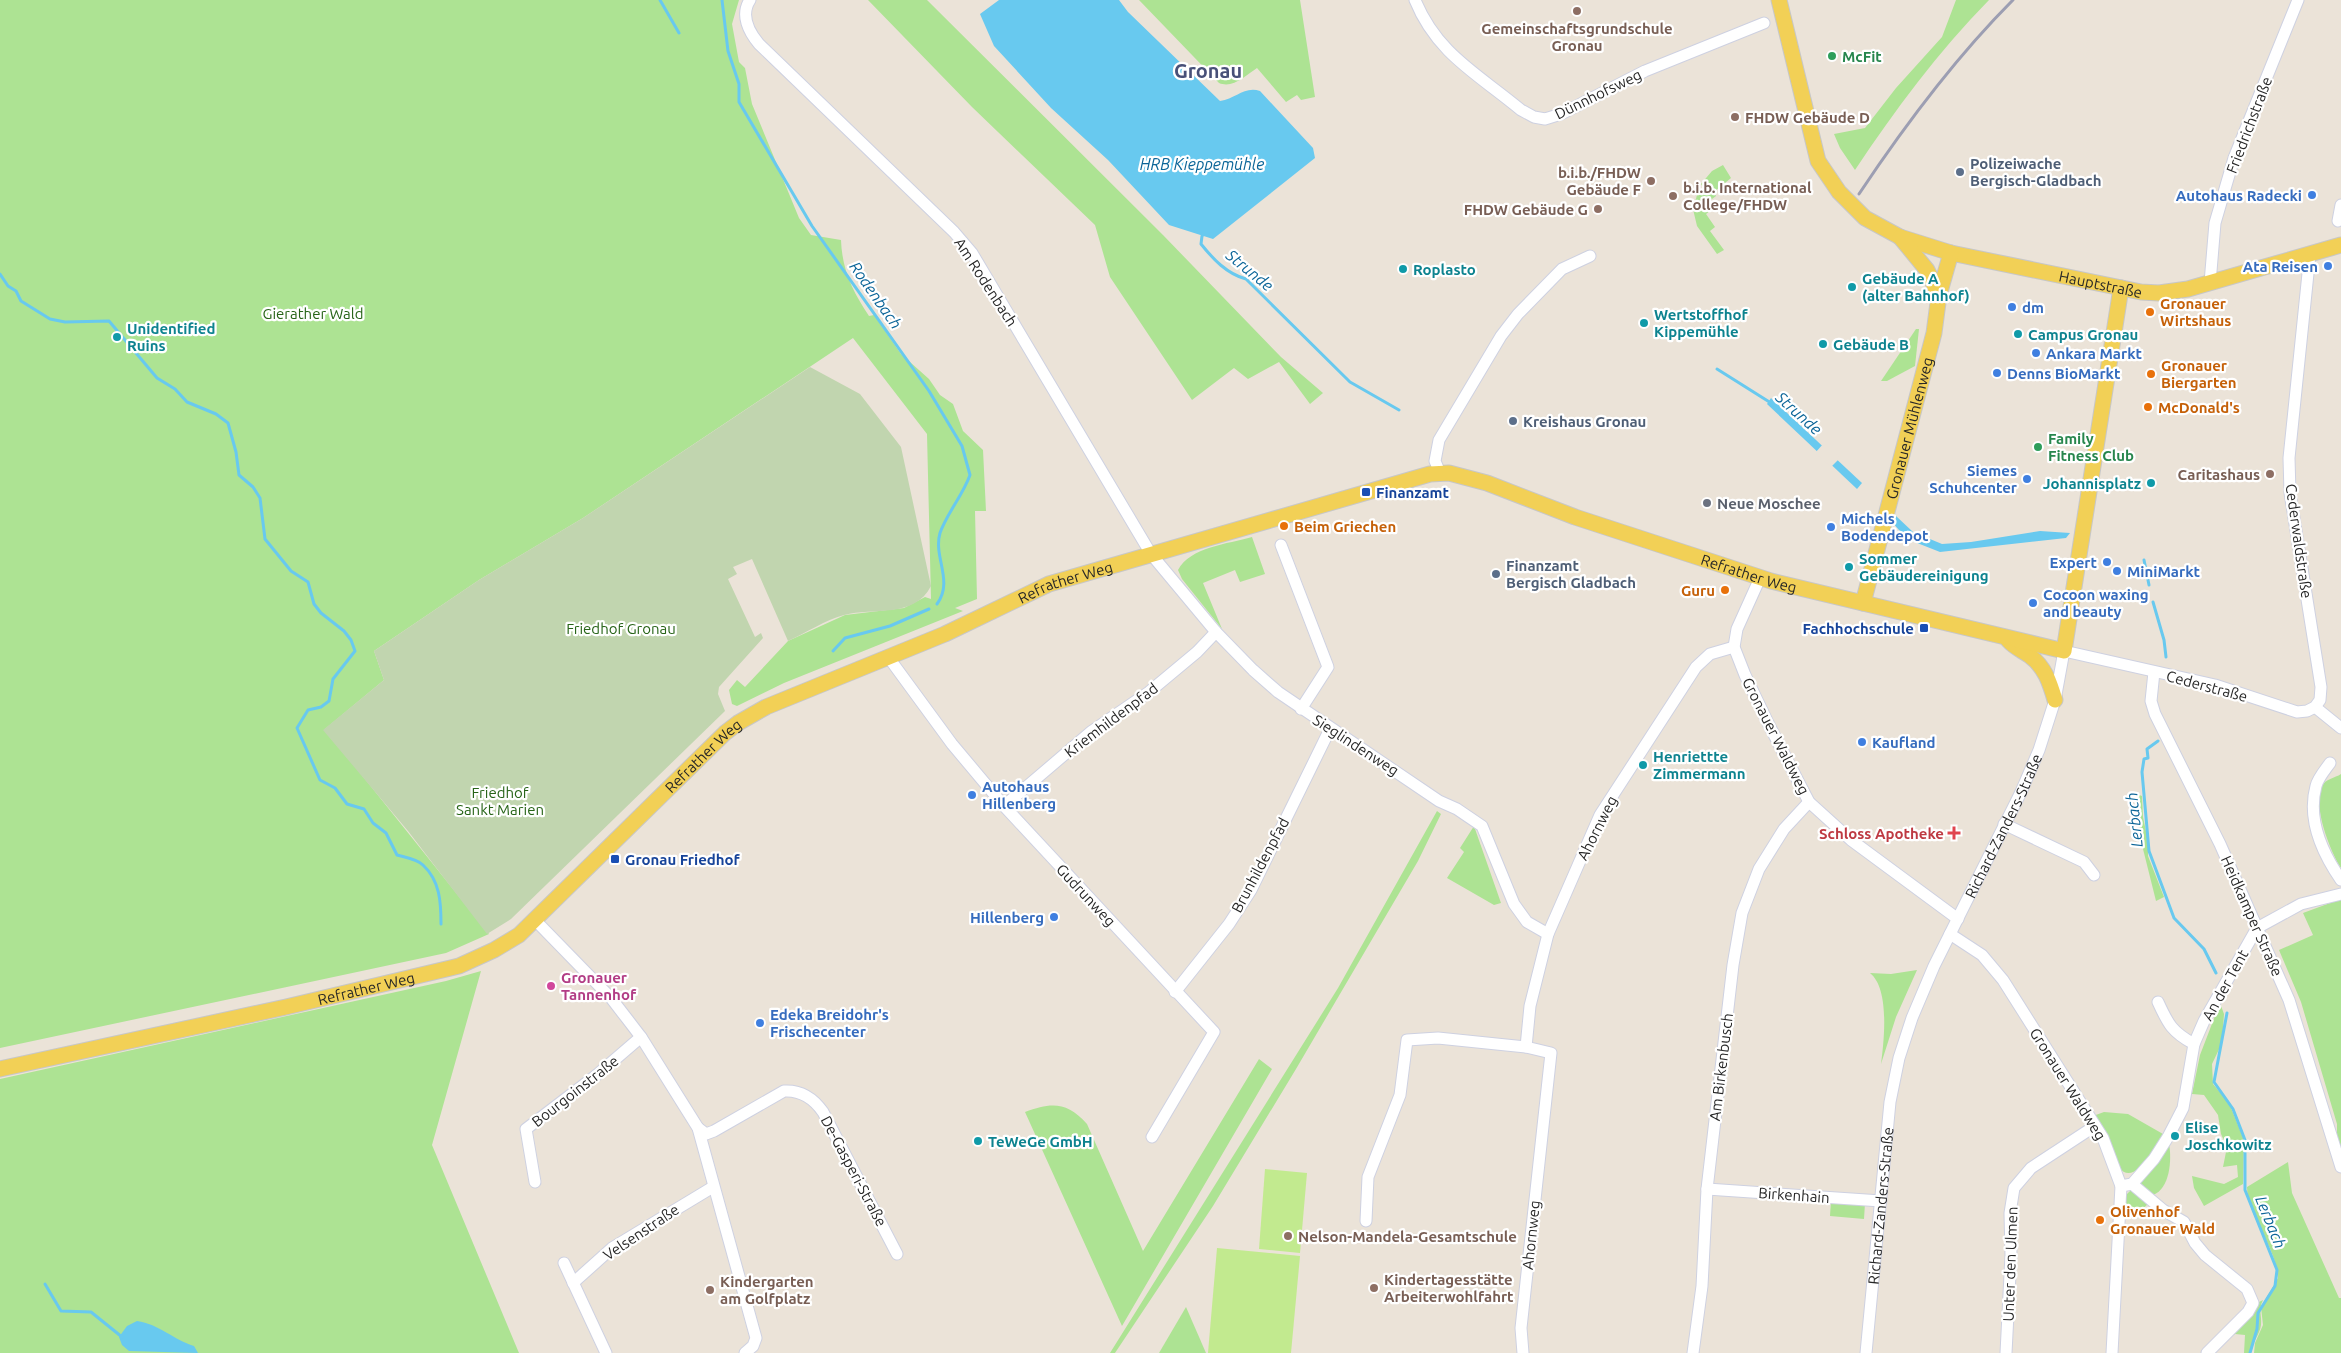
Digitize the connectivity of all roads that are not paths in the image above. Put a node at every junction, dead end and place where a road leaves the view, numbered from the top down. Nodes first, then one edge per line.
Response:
1 (750, 0) edge
2 (1415, 0) edge
3 (1779, 0) edge
4 (2298, 0) edge
5 (1764, 23) dead end
6 (2341, 205) edge
7 (2338, 221) dead end
8 (1900, 237) junction
9 (2341, 245) edge
10 (1951, 252) junction
11 (2310, 254) junction
12 (1590, 256) dead end
13 (2210, 283) junction
14 (2121, 288) junction
15 (1939, 295) junction
16 (1440, 473) junction
17 (1281, 545) dead end
18 (1151, 554) junction
19 (1760, 578) junction
20 (1863, 603) junction
21 (1216, 632) junction
22 (2006, 637) junction
23 (1734, 647) junction
24 (2064, 651) junction
25 (889, 658) junction
26 (2154, 672) junction
27 (2054, 700) junction
28 (2315, 706) junction
29 (1301, 709) junction
30 (2341, 728) edge
31 (1330, 729) junction
32 (2330, 763) dead end
33 (1809, 802) junction
34 (1004, 806) junction
35 (2004, 824) junction
36 (2094, 875) dead end
37 (2341, 880) edge
38 (2341, 894) edge
39 (1958, 919) junction
40 (535, 920) junction
41 (2257, 928) junction
42 (1548, 934) junction
43 (1950, 934) junction
44 (1175, 992) junction
45 (2158, 1002) dead end
46 (641, 1037) junction
47 (2194, 1044) junction
48 (1526, 1047) junction
49 (0, 1069) edge
50 (2095, 1126) junction
51 (698, 1128) junction
52 (1152, 1137) dead end
53 (2341, 1167) edge
54 (536, 1182) dead end
55 (2126, 1185) junction
56 (712, 1188) junction
57 (1707, 1189) junction
58 (1881, 1201) junction
59 (1366, 1221) dead end
60 (897, 1254) dead end
61 (564, 1264) dead end
62 (573, 1282) junction
63 (606, 1353) edge
64 (745, 1353) edge
65 (1523, 1353) edge
66 (1693, 1353) edge
67 (1866, 1353) edge
68 (2006, 1353) edge
69 (2112, 1353) edge
70 (2207, 1353) edge

1 - 18 street, Am Rodenbach
2 - 5 street, Dünnhofsweg
3 - 8 main road, Hauptstraße
4 - 13 street, Friedrichstraße
6 - 7 street
8 - 10 main road, Hauptstraße
8 - 15 main road
9 - 11 main road, Hauptstraße
10 - 14 main road, Hauptstraße
10 - 15 main road, Gronauer Mühlenweg
11 - 13 main road, Hauptstraße
11 - 28 street, Cederwaldstraße
12 - 16 street
13 - 14 main road, Hauptstraße
14 - 24 main road, Richard-Zanders-Straße
15 - 20 main road, Gronauer Mühlenweg
16 - 18 main road, Refrather Weg
16 - 19 main road, Refrather Weg
17 - 29 street
18 - 21 street, Sieglindenweg
18 - 25 main road, Refrather Weg
19 - 20 main road, Refrather Weg
19 - 23 street
20 - 22 main road, Refrather Weg
21 - 29 street, Sieglindenweg
21 - 34 street, Kriemhildenpfad
22 - 24 main road, Refrather Weg
22 - 27 main road
23 - 33 street, Gronauer Waldweg
23 - 42 street, Ahornweg
24 - 26 street, Cederstraße
24 - 27 street, Richard-Zanders-Straße
25 - 34 street, Gudrunweg
25 - 40 main road, Refrather Weg
26 - 28 street, Cederstraße
26 - 41 street, Heidkamper Straße
27 - 35 street, Richard-Zanders-Straße
28 - 30 street
29 - 31 street, Sieglindenweg
31 - 42 street, Sieglindenweg
31 - 44 street, Brunhildenpfad
32 - 37 street
33 - 39 street, Gronauer Waldweg
33 - 57 street, Am Birkenbusch
34 - 44 street, Gudrunweg
35 - 36 street
35 - 39 street, Richard-Zanders-Straße
38 - 41 street
39 - 43 street, Richard-Zanders-Straße
40 - 46 street
40 - 49 main road, Refrather Weg
41 - 47 street, An der Tent
41 - 53 street, Heidkamper Straße
42 - 48 street, Ahornweg
43 - 50 street, Gronauer Waldweg
43 - 58 street, Richard-Zanders-Straße
44 - 52 street, Gudrunweg
45 - 47 street
46 - 51 street
46 - 54 street, Bourgoinstraße
47 - 55 street, An der Tent
48 - 59 street, Ahornweg
48 - 65 street, Ahornweg
50 - 55 street, Gronauer Waldweg
50 - 68 street, Unter den Ulmen
51 - 56 street
51 - 60 street, De-Gasperi-Straße
55 - 69 street, Gronauer Waldweg
55 - 70 street
56 - 62 street, Velsenstraße
56 - 64 street
57 - 58 street, Birkenhain
57 - 66 street, Am Birkenbusch
58 - 67 street, Richard-Zanders-Straße
61 - 62 street
62 - 63 street

